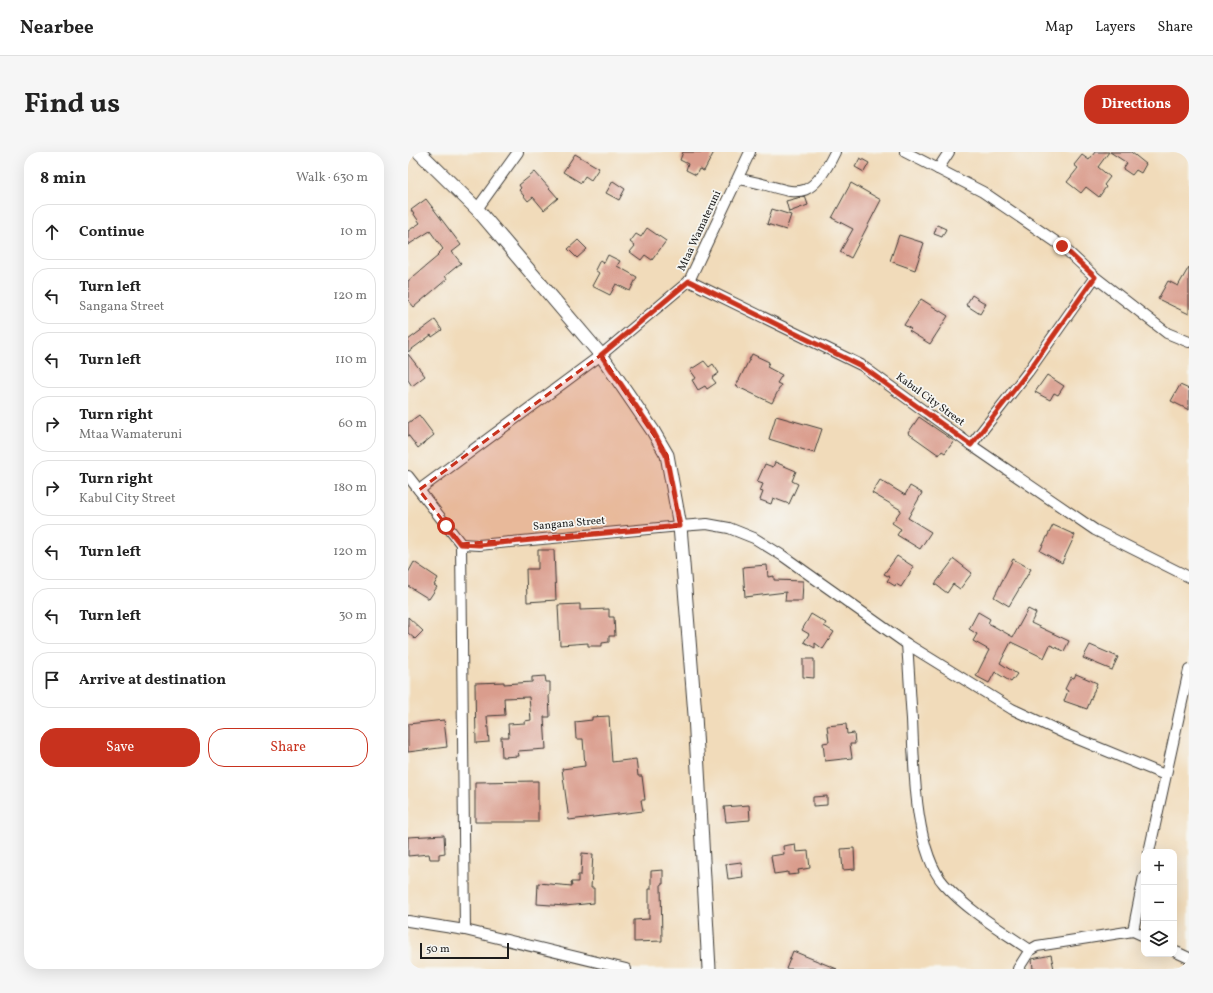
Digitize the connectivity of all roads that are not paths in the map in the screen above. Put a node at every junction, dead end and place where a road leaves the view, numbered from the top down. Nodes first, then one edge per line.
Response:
1 (419, 152) edge
2 (518, 152) edge
3 (750, 152) edge
4 (835, 152) edge
5 (905, 152) edge
6 (949, 152) edge
7 (938, 169) junction
8 (738, 179) junction
9 (476, 209) junction
10 (1095, 277) junction
11 (689, 281) junction
12 (1189, 342) edge
13 (601, 355) junction
14 (971, 445) junction
15 (408, 476) edge
16 (419, 490) junction
17 (680, 526) junction
18 (460, 544) junction
19 (1189, 577) edge
20 (907, 644) junction
21 (1189, 670) edge
22 (1165, 775) junction
23 (1150, 849) edge
24 (1142, 885) edge
25 (408, 921) edge
26 (465, 930) junction
27 (1133, 931) junction
28 (1141, 935) edge
29 (1030, 950) junction
30 (1177, 952) edge
31 (1189, 958) edge
32 (600, 966) edge
33 (626, 969) edge
34 (709, 969) edge
35 (1018, 969) edge

1 - 9 street
2 - 9 street
3 - 8 street, Mtaa Wamateruni
4 - 8 street
5 - 7 street
6 - 7 street
7 - 10 street
8 - 11 street, Mtaa Wamateruni
9 - 13 street
10 - 12 street
10 - 14 street
11 - 13 street, Mtaa Wamateruni
11 - 14 street, Kabul City Street
13 - 16 street, Mtaa Wamateruni
13 - 17 street
14 - 19 street, Kabul City Street
15 - 16 street
16 - 18 street
17 - 18 street, Sangana Street
17 - 20 street, Sangana Street
17 - 34 street
18 - 26 street
20 - 22 street, Sangana Street
20 - 29 street
21 - 22 street
22 - 23 street
24 - 27 street
25 - 26 street
26 - 32 street
27 - 28 street
27 - 29 street
29 - 35 street
30 - 31 street
32 - 33 street

